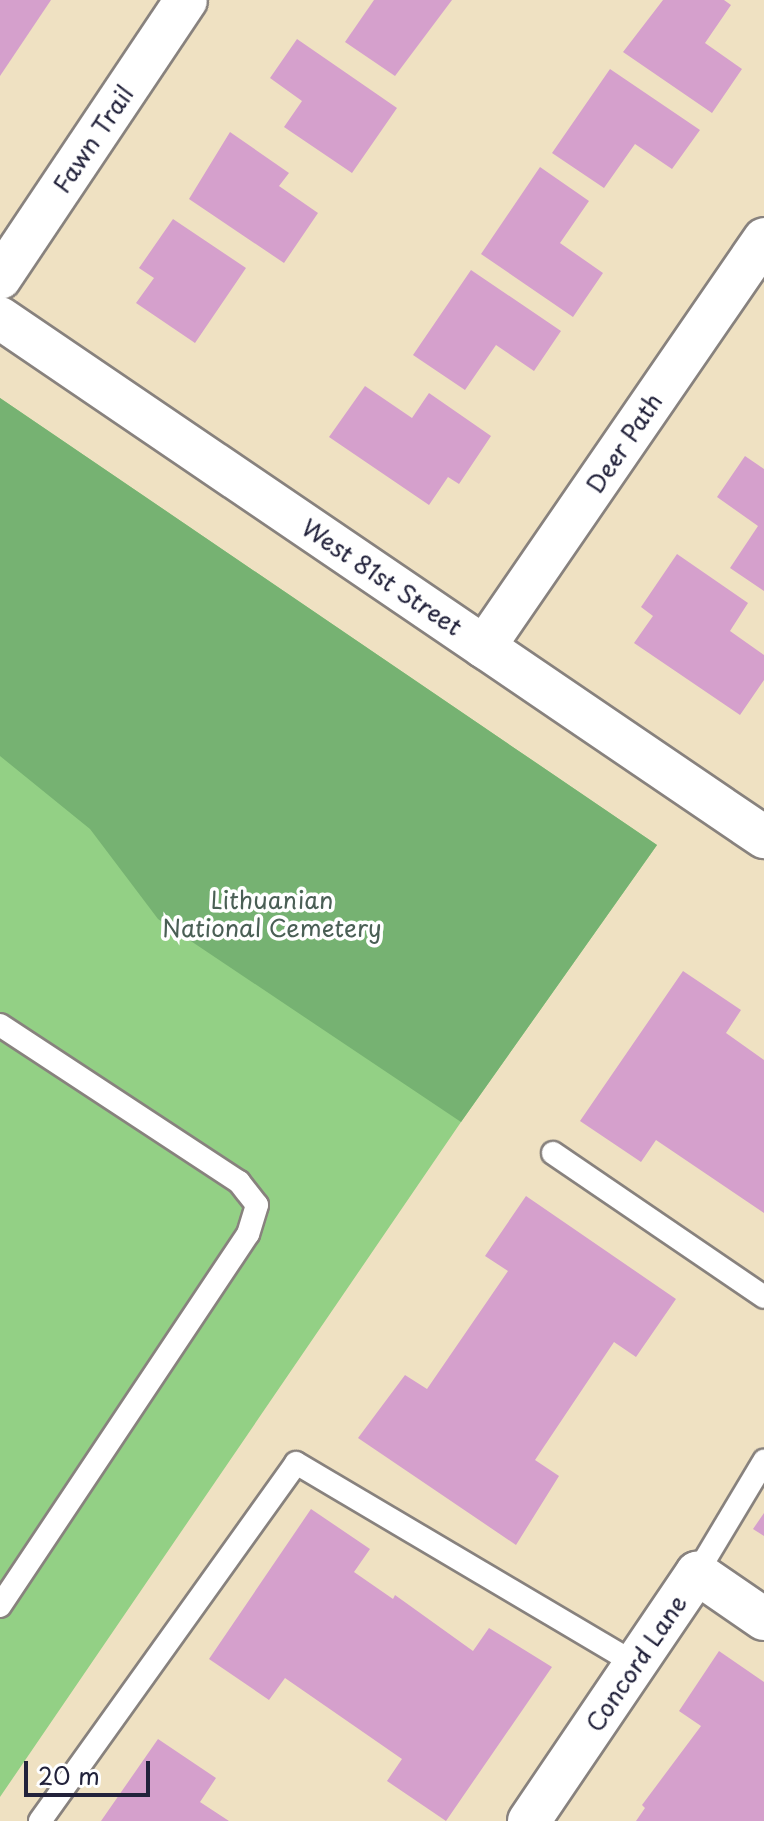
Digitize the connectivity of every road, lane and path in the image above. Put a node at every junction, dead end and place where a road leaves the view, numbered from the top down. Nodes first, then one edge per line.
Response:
1 (186, 0) edge
2 (764, 239) edge
3 (0, 278) edge
4 (0, 318) edge
5 (484, 647) junction
6 (764, 837) edge
7 (0, 1025) edge
8 (553, 1153) dead end
9 (764, 1297) edge
10 (764, 1461) edge
11 (697, 1573) junction
12 (0, 1606) edge
13 (764, 1619) edge
14 (636, 1664) junction
15 (40, 1821) edge
16 (529, 1821) edge

1 - 3 street, Fawn Trail
2 - 5 street, Deer Path
4 - 5 street, West 81st Street
5 - 6 street, West 81st Street
7 - 12 lane
8 - 9 lane
10 - 11 lane
11 - 13 street, Concord Lane
11 - 14 street, Concord Lane
14 - 15 lane
14 - 16 street, Concord Lane

